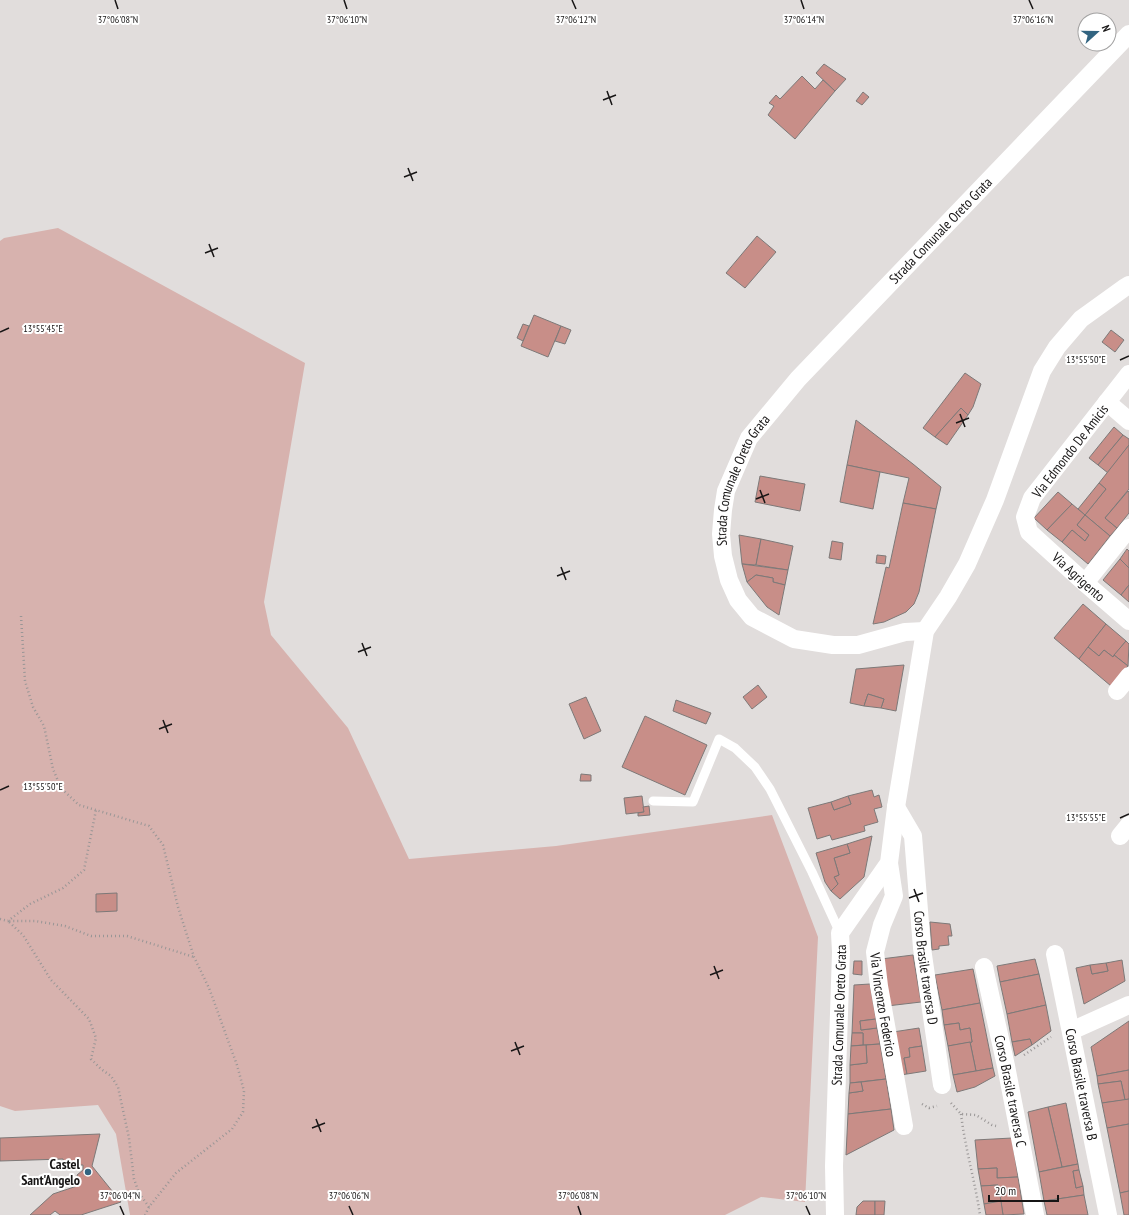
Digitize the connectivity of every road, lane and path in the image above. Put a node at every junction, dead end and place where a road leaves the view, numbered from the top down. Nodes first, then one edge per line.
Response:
1 (1129, 34) edge
2 (1129, 285) edge
3 (1129, 374) edge
4 (1107, 402) junction
5 (1129, 421) edge
6 (1129, 528) edge
7 (1029, 532) joint
8 (1085, 583) junction
9 (21, 616) dead end
10 (1129, 621) edge
11 (926, 632) junction
12 (1129, 676) edge
13 (1117, 691) dead end
14 (653, 801) dead end
15 (896, 807) junction
16 (96, 810) junction
17 (889, 863) junction
18 (0, 919) edge
19 (8, 921) junction
20 (840, 933) junction
21 (1055, 954) dead end
22 (194, 957) junction
23 (984, 967) dead end
24 (1129, 1005) edge
25 (1071, 1031) junction
26 (1006, 1066) junction
27 (896, 1084) junction
28 (942, 1085) joint
29 (952, 1103) junction
30 (961, 1114) junction
31 (904, 1126) dead end
32 (1018, 1130) junction
33 (149, 1207) junction
34 (145, 1215) edge
35 (835, 1215) edge
36 (980, 1215) edge
37 (1034, 1215) edge
38 (1108, 1215) edge

1 - 11 street, Strada Comunale Oreto Grata
2 - 11 street
3 - 4 street, Via Edmondo De Amicis
4 - 5 street
4 - 7 street, Via Edmondo De Amicis
6 - 8 street
7 - 8 street, Via Agrigento
8 - 10 street, Via Agrigento
9 - 16 path
11 - 15 street, Strada Comunale Oreto Grata
12 - 13 street
14 - 20 lane
15 - 17 street, Strada Comunale Oreto Grata
15 - 28 street, Corso Brasile traversa D
16 - 19 path
16 - 22 path
17 - 20 street, Strada Comunale Oreto Grata
17 - 27 street, Via Vincenzo Federico
18 - 19 path
19 - 22 path
19 - 33 path
20 - 35 street, Strada Comunale Oreto Grata
21 - 25 street, Corso Brasile traversa B
22 - 33 path
23 - 26 street, Corso Brasile traversa C
24 - 25 street
25 - 26 path
25 - 38 street, Corso Brasile traversa B
26 - 32 street, Corso Brasile traversa C
27 - 29 path
27 - 31 street, Via Vincenzo Federico
28 - 29 path
29 - 30 path
30 - 32 path
30 - 36 path
32 - 37 street, Corso Brasile traversa C
33 - 34 path

